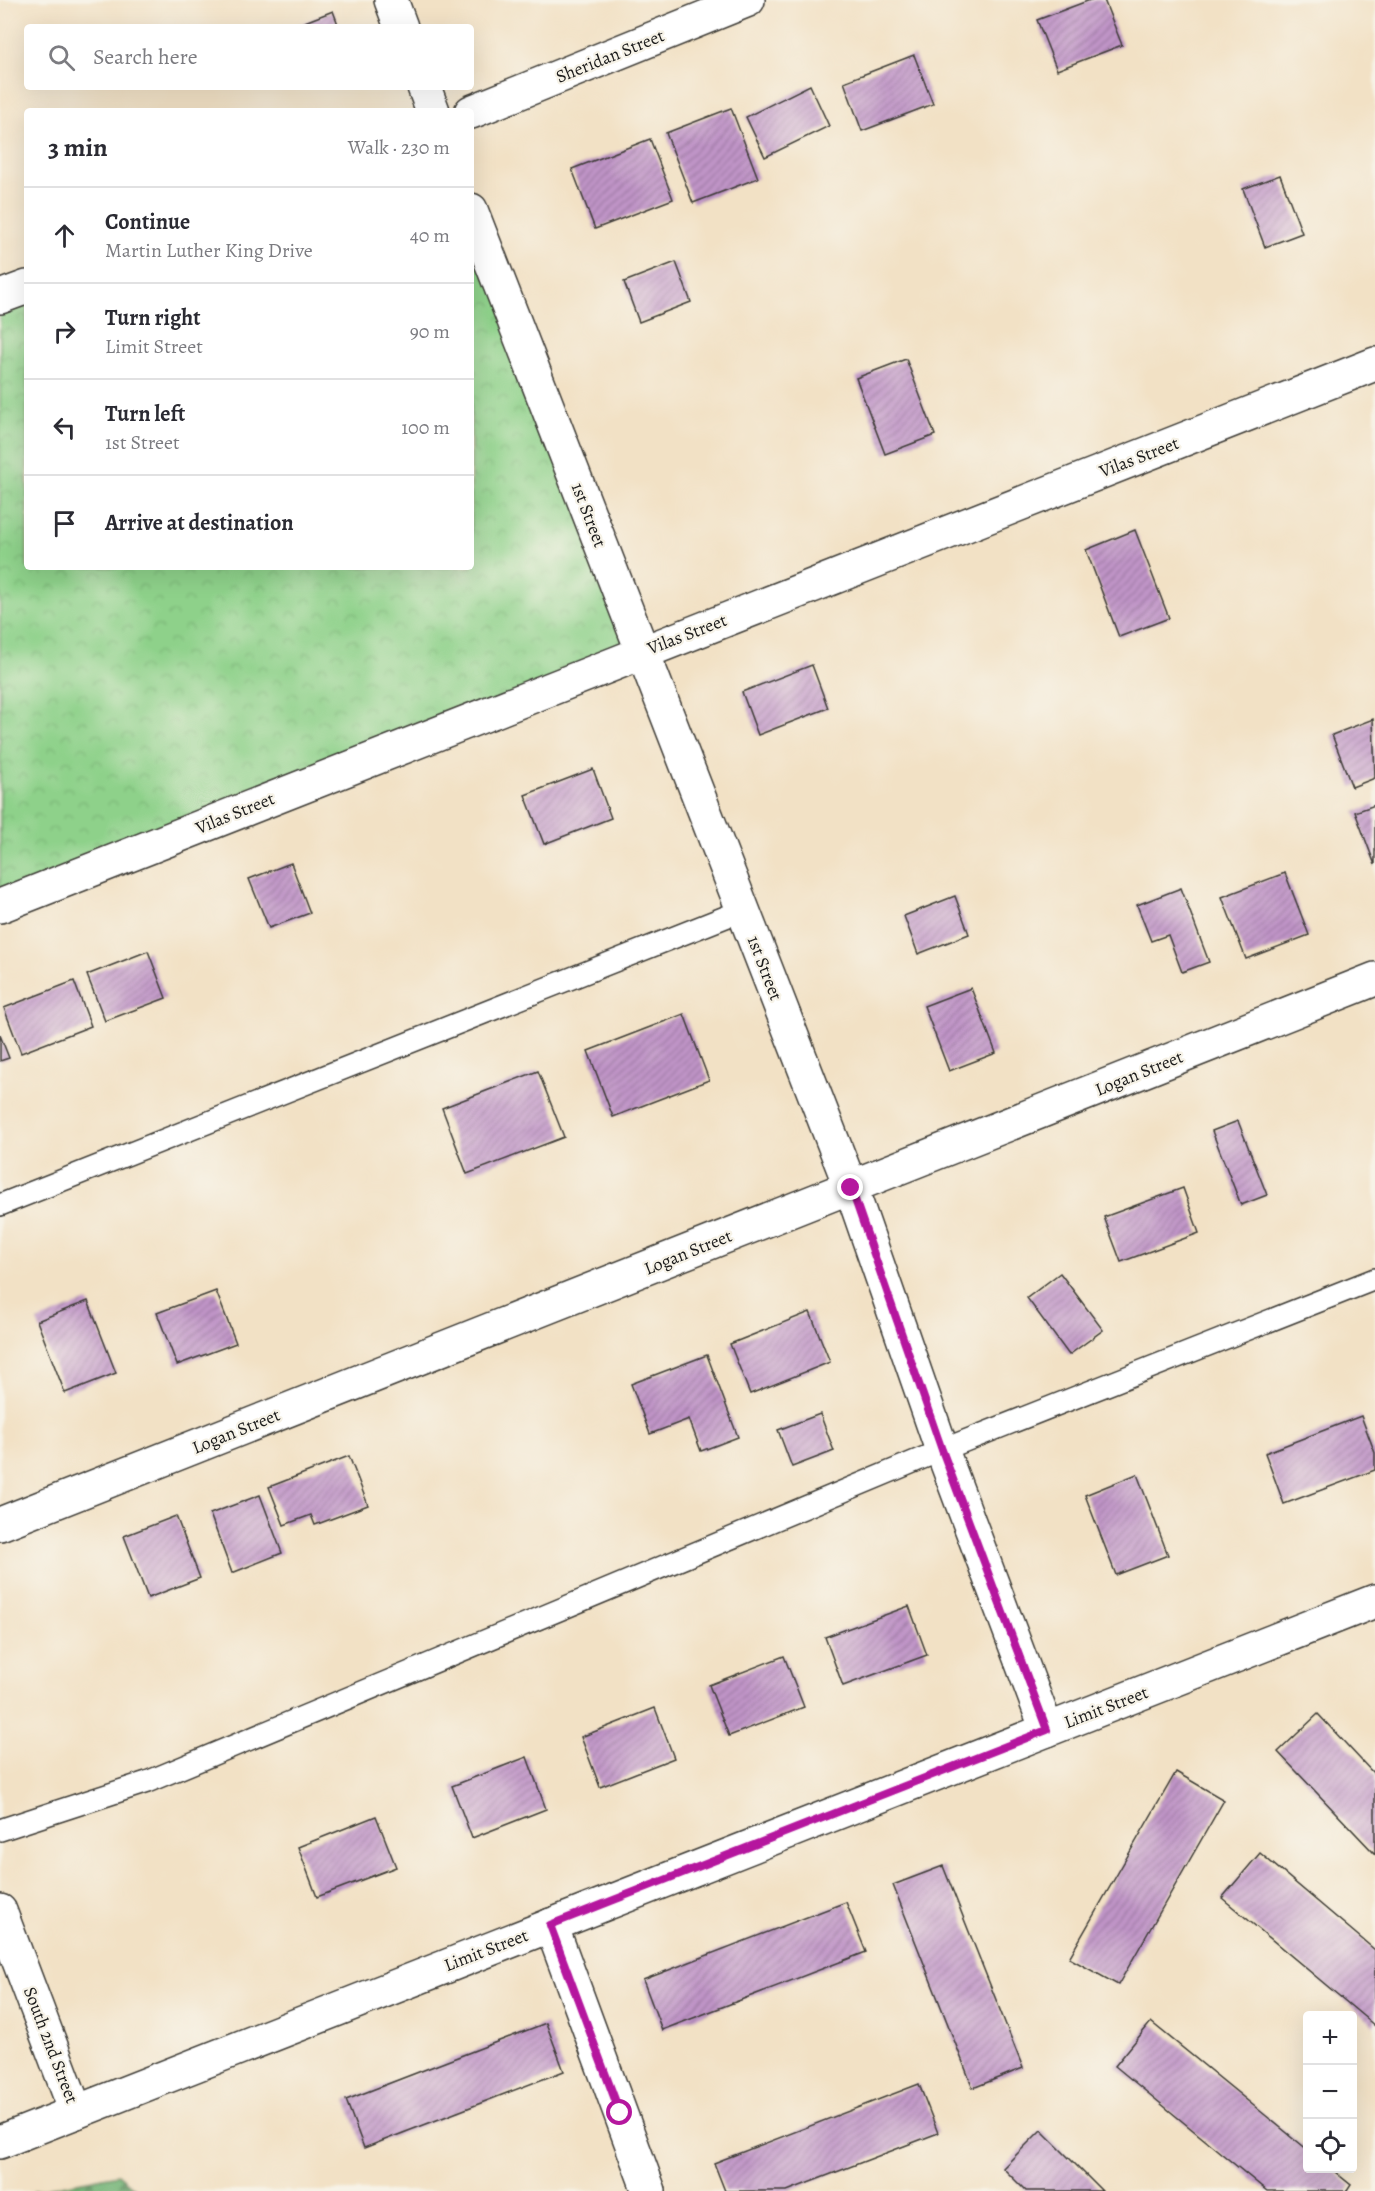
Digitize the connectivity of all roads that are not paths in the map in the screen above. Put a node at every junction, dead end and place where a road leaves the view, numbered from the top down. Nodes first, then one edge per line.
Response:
1 (391, 0) edge
2 (748, 0) edge
3 (400, 24) edge
4 (425, 90) edge
5 (432, 108) edge
6 (474, 111) edge
7 (474, 218) edge
8 (24, 288) edge
9 (0, 297) edge
10 (1375, 364) edge
11 (641, 652) junction
12 (0, 906) edge
13 (743, 910) junction
14 (1375, 979) edge
15 (851, 1188) junction
16 (0, 1206) edge
17 (1375, 1280) edge
18 (942, 1450) junction
19 (0, 1524) edge
20 (1375, 1601) edge
21 (1047, 1730) junction
22 (0, 1830) edge
23 (0, 1911) edge
24 (550, 1925) junction
25 (76, 2112) junction
26 (0, 2142) edge
27 (649, 2191) edge

1 - 3 street
2 - 6 street, Sheridan Street
4 - 5 street
7 - 11 street, 1st Street
8 - 9 street
10 - 11 street, Vilas Street
11 - 12 street, Vilas Street
11 - 13 street, 1st Street
13 - 15 street, 1st Street
13 - 16 lane
14 - 15 street, Logan Street
15 - 18 street, 1st Street
15 - 19 street, Logan Street
17 - 18 lane
18 - 21 street, 1st Street
18 - 22 lane
20 - 21 street, Limit Street
21 - 24 street, Limit Street
23 - 25 street, South 2nd Street
24 - 25 street, Limit Street
24 - 27 street
25 - 26 street, Limit Street

